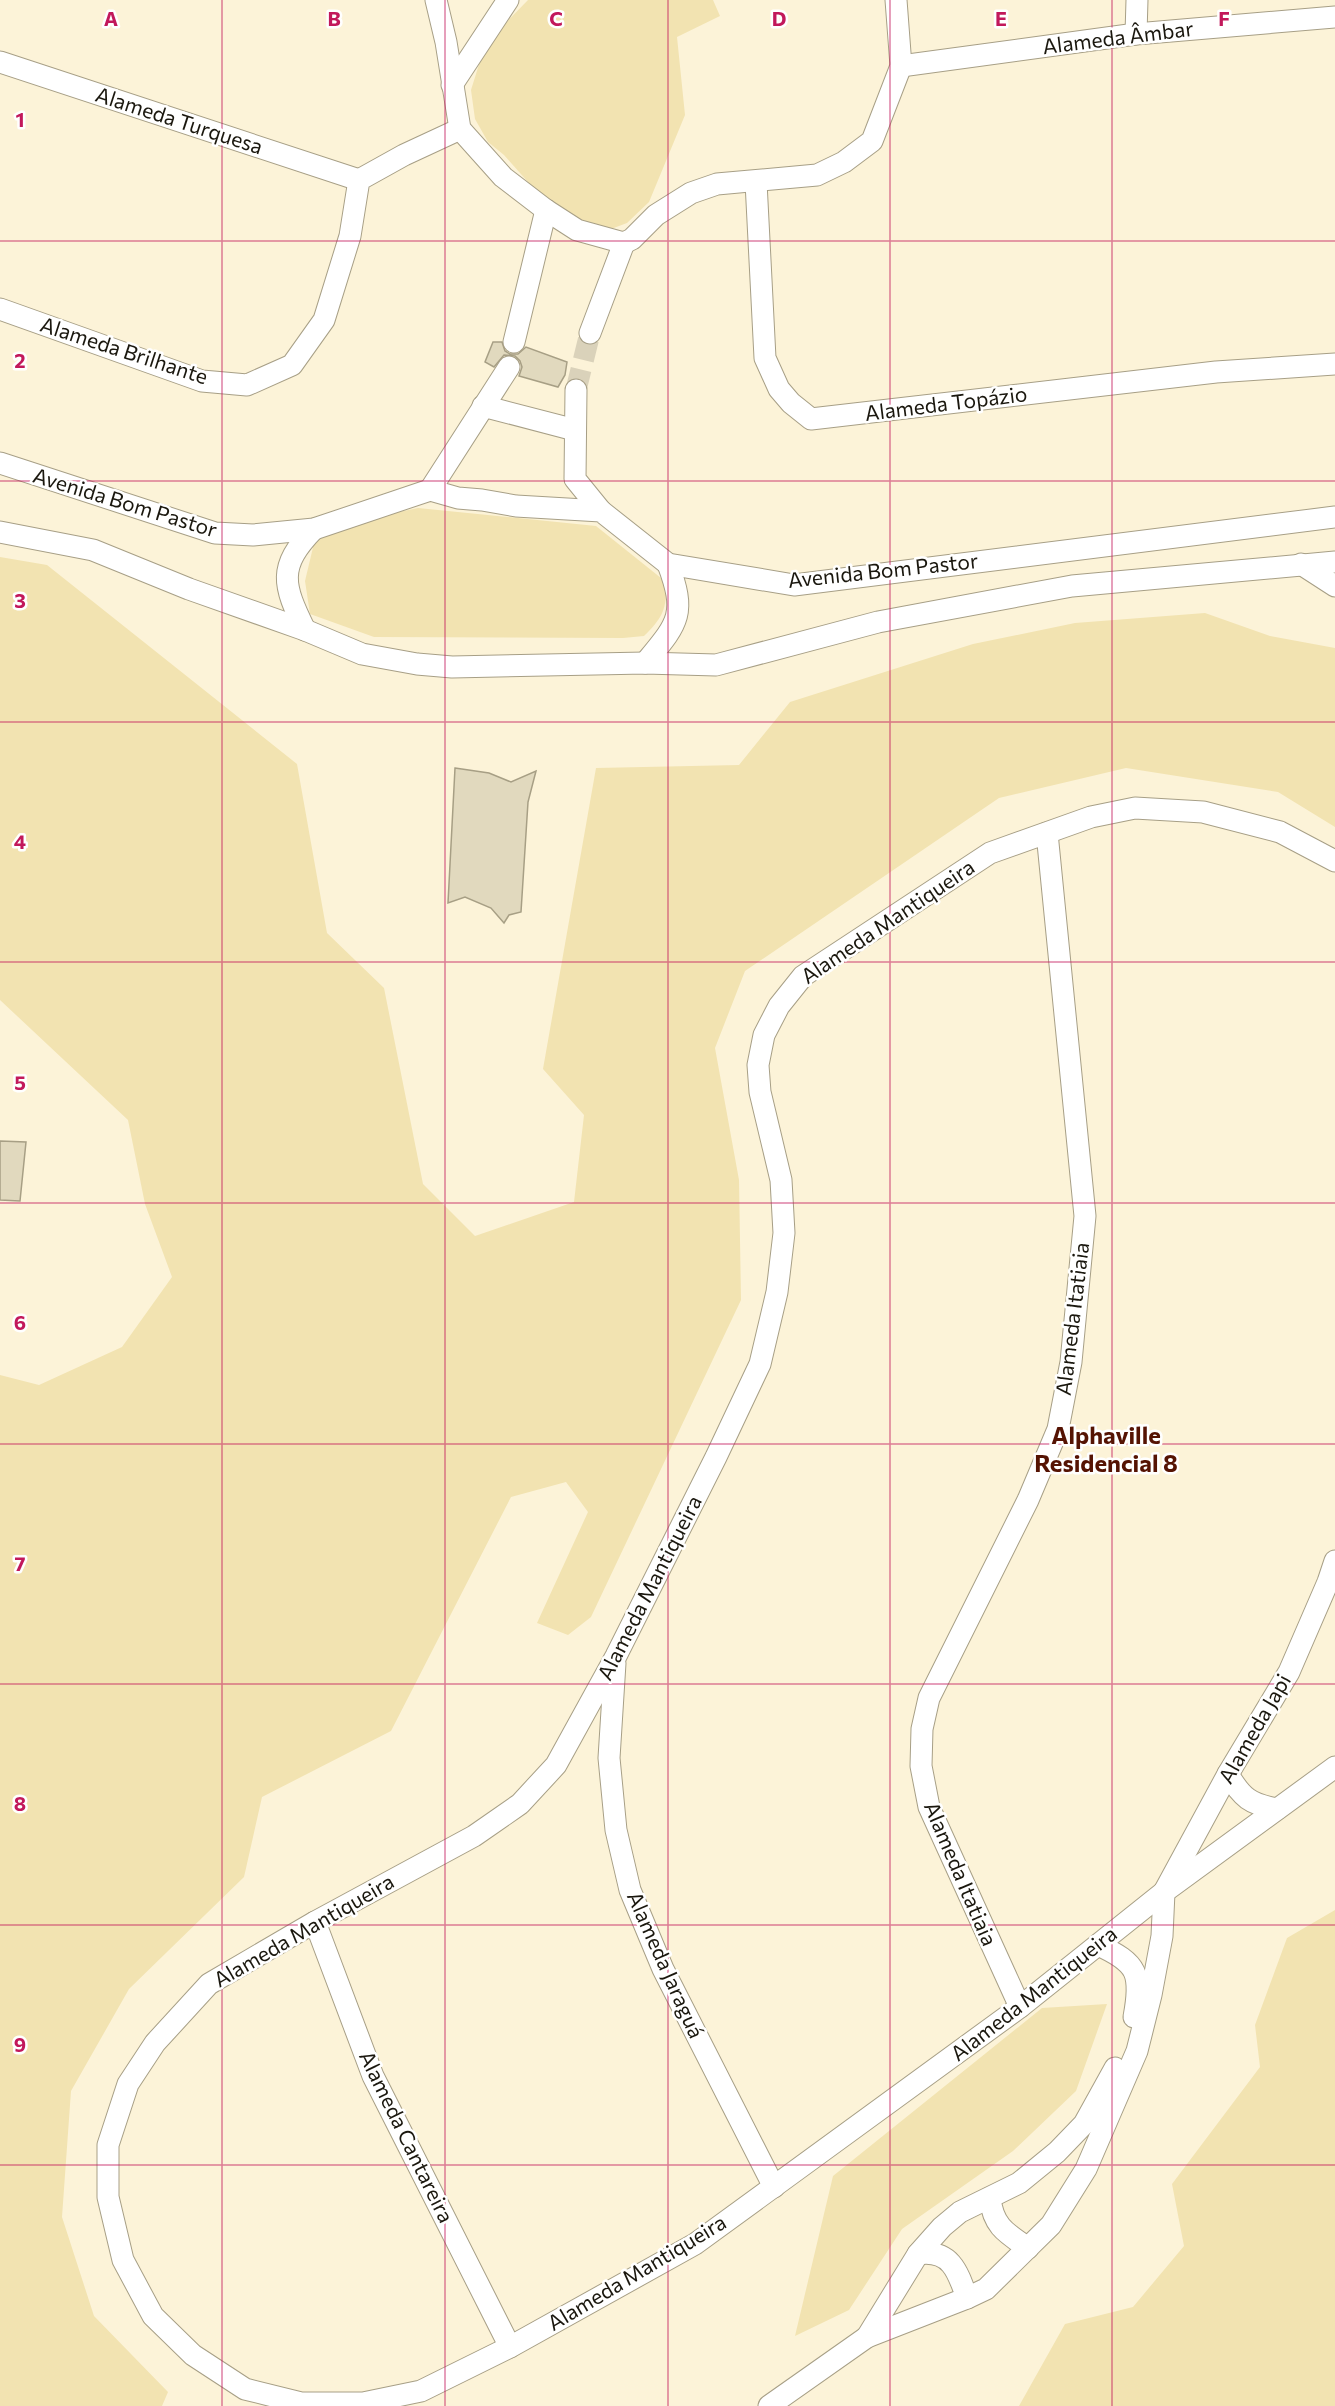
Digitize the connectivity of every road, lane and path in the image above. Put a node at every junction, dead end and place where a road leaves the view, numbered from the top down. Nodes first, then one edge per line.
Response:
1 (436, 0) edge
2 (508, 0) edge
3 (896, 0) edge
4 (1137, 0) edge
5 (1335, 17) edge
6 (1136, 34) junction
7 (0, 62) edge
8 (901, 66) junction
9 (452, 85) junction
10 (460, 129) junction
11 (359, 180) junction
12 (756, 182) junction
13 (546, 210) junction
14 (628, 241) junction
15 (0, 309) edge
16 (590, 333) tunnel mouth
17 (514, 342) dead end
18 (1335, 364) edge
19 (508, 367) dead end
20 (576, 390) tunnel mouth
21 (483, 406) junction
22 (576, 429) junction
23 (0, 463) edge
24 (430, 490) junction
25 (601, 511) junction
26 (1335, 517) edge
27 (314, 529) junction
28 (0, 532) edge
29 (1335, 561) edge
30 (668, 564) junction
31 (1301, 564) junction
32 (1335, 586) edge
33 (305, 630) junction
34 (645, 663) junction
35 (1047, 833) junction
36 (1335, 861) edge
37 (1335, 1561) edge
38 (616, 1656) junction
39 (1335, 1767) edge
40 (1228, 1774) junction
41 (1277, 1809) junction
42 (1164, 1892) junction
43 (315, 1922) junction
44 (1098, 1945) junction
45 (1020, 2007) junction
46 (774, 2187) junction
47 (990, 2198) junction
48 (1028, 2248) junction
49 (918, 2254) junction
50 (967, 2298) junction
51 (867, 2337) junction
52 (510, 2347) junction
53 (769, 2406) edge

1 - 9 street
2 - 9 street
3 - 8 street
4 - 6 street
5 - 6 street, Alameda Âmbar
6 - 8 street, Alameda Âmbar
7 - 11 street, Alameda Turquesa
8 - 12 street
9 - 10 street
10 - 11 street
10 - 13 street
11 - 15 street, Alameda Brilhante
12 - 14 street
12 - 18 street, Alameda Topázio
13 - 14 street
13 - 17 street
14 - 16 street
19 - 21 street
20 - 22 street, Avenida Bom Pastor
21 - 22 street
21 - 24 street
22 - 25 street, Avenida Bom Pastor
23 - 27 street, Avenida Bom Pastor
24 - 25 street
24 - 27 street, Avenida Bom Pastor
25 - 30 street, Avenida Bom Pastor
26 - 30 street, Avenida Bom Pastor
27 - 33 street
28 - 33 street, Avenida Bom Pastor
29 - 31 street, Avenida Bom Pastor
30 - 34 street
31 - 32 street
31 - 34 street, Avenida Bom Pastor
33 - 34 street, Avenida Bom Pastor
35 - 36 street, Alameda Mantiqueira
35 - 38 street, Alameda Mantiqueira
35 - 45 street, Alameda Itatiaia
37 - 40 street, Alameda Japi
38 - 43 street, Alameda Mantiqueira
38 - 46 street, Alameda Jaraguá
39 - 41 street, Alameda Mantiqueira
40 - 41 street
40 - 42 street, Alameda Japi
41 - 42 street, Alameda Mantiqueira
42 - 44 street, Alameda Mantiqueira
42 - 48 street
43 - 52 street, Alameda Cantareira
43 - 52 street, Alameda Mantiqueira
44 - 45 street, Alameda Mantiqueira
44 - 47 street
45 - 46 street, Alameda Mantiqueira
46 - 52 street, Alameda Mantiqueira
47 - 48 street
47 - 49 street
48 - 50 street
49 - 50 street
49 - 51 street
50 - 51 street
51 - 53 street

